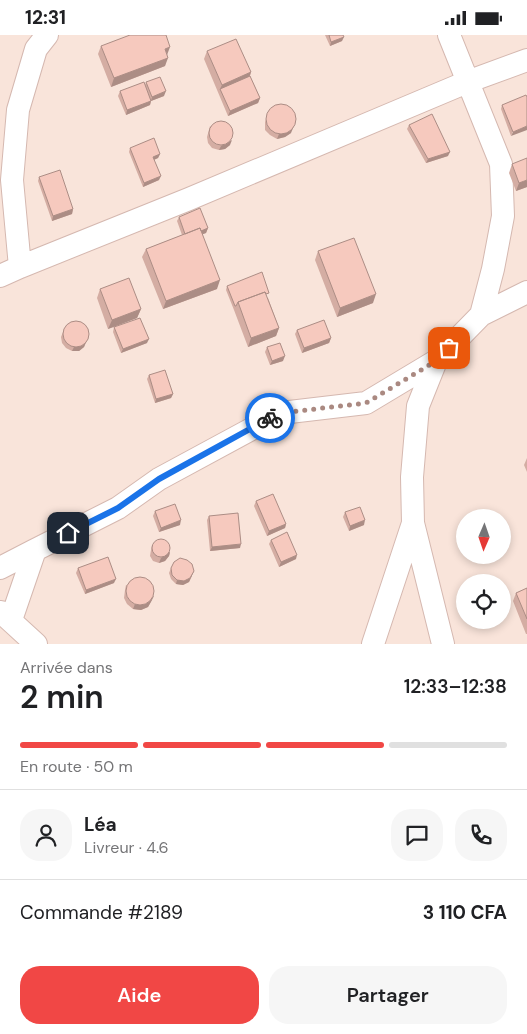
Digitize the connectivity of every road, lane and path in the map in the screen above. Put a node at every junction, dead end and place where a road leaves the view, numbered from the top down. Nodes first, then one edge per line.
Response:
1 (47, 35) edge
2 (449, 35) edge
3 (527, 60) edge
4 (467, 83) junction
5 (10, 271) edge
6 (527, 292) edge
7 (481, 315) junction
8 (436, 361) junction
9 (413, 523) junction
10 (35, 550) junction
11 (0, 568) edge
12 (6, 616) edge
13 (36, 644) edge
14 (373, 644) edge
15 (443, 644) edge

1 - 5 street
2 - 4 street
3 - 4 street
4 - 5 street
4 - 7 street
6 - 7 street
7 - 8 street
8 - 9 street
8 - 10 street
9 - 14 street
9 - 15 street
10 - 11 street
10 - 12 street
12 - 13 street

